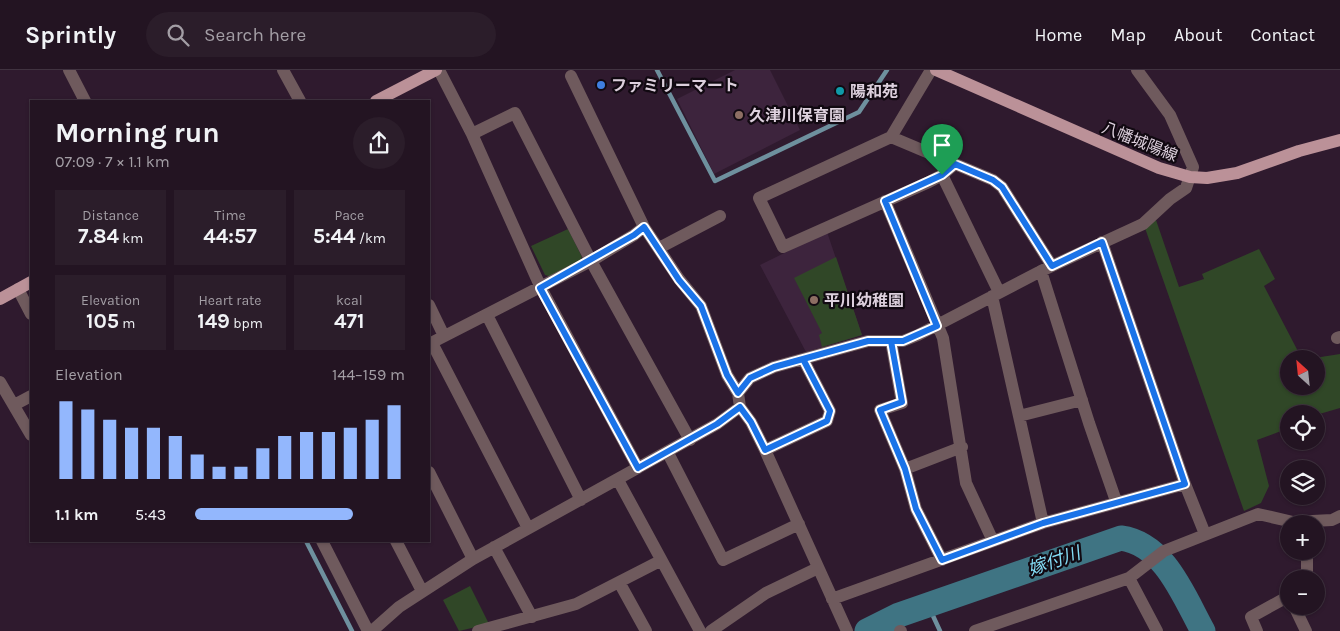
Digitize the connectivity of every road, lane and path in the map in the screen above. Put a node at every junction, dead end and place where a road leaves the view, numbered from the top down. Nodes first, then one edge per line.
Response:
1 (283, 70) edge
2 (438, 70) edge
3 (931, 70) edge
4 (936, 70) edge
5 (1137, 70) edge
6 (73, 71) edge
7 (418, 74) edge
8 (571, 76) dead end
9 (85, 100) edge
10 (299, 100) edge
11 (378, 100) edge
12 (472, 134) junction
13 (891, 137) junction
14 (1340, 140) edge
15 (955, 164) junction
16 (942, 175) junction
17 (1190, 177) junction
18 (885, 201) junction
19 (720, 216) dead end
20 (644, 227) junction
21 (1102, 242) junction
22 (659, 248) junction
23 (591, 260) junction
24 (1047, 268) junction
25 (30, 283) edge
26 (540, 288) junction
27 (18, 289) junction
28 (996, 294) junction
29 (0, 299) edge
30 (430, 307) edge
31 (30, 312) edge
32 (488, 315) junction
33 (937, 326) junction
34 (444, 336) junction
35 (891, 341) junction
36 (430, 344) edge
37 (803, 359) junction
38 (0, 382) edge
39 (738, 393) junction
40 (30, 397) edge
41 (1082, 400) junction
42 (14, 405) junction
43 (740, 407) junction
44 (1019, 416) junction
45 (30, 433) edge
46 (690, 440) junction
47 (962, 447) junction
48 (765, 450) junction
49 (668, 453) junction
50 (638, 468) junction
51 (905, 469) junction
52 (430, 474) edge
53 (618, 480) junction
54 (1185, 484) junction
55 (581, 500) junction
56 (1116, 501) junction
57 (1340, 516) edge
58 (1280, 520) edge
59 (1325, 521) edge
60 (1043, 523) junction
61 (799, 524) junction
62 (528, 528) junction
63 (1205, 534) junction
64 (993, 541) junction
65 (323, 542) edge
66 (397, 542) edge
67 (494, 547) junction
68 (473, 559) junction
69 (942, 560) junction
70 (660, 561) junction
71 (818, 568) junction
72 (1129, 578) junction
73 (619, 582) junction
74 (422, 591) junction
75 (832, 599) junction
76 (1280, 601) edge
77 (1298, 615) edge
78 (532, 617) junction
79 (845, 630) edge
80 (980, 630) edge
81 (370, 631) edge
82 (478, 631) edge
83 (646, 631) edge
84 (700, 631) edge
85 (711, 631) edge
86 (1157, 631) edge
87 (1258, 631) edge
88 (1306, 631) edge

1 - 10 street
2 - 7 main road
2 - 12 street
3 - 13 street
4 - 17 main road, 八幡城陽線
5 - 17 street
6 - 9 street
7 - 11 main road
8 - 20 street
12 - 23 street
12 - 26 street
13 - 15 street
13 - 18 street
14 - 17 main road, 八幡城陽線
15 - 16 street
15 - 24 street
16 - 18 street
16 - 28 street
17 - 21 street
18 - 33 street
19 - 22 street
20 - 22 street
20 - 23 street
21 - 24 street
21 - 54 street
22 - 39 street
23 - 26 street
23 - 46 street
24 - 28 street
24 - 41 street
25 - 27 main road
26 - 32 street
26 - 50 street
27 - 29 main road
27 - 31 street
28 - 33 street
28 - 44 street
30 - 34 street
32 - 34 street
32 - 55 street
33 - 35 street
33 - 47 street
34 - 36 street
35 - 37 street
35 - 51 street
36 - 62 street
37 - 39 street
37 - 48 street
38 - 42 street
39 - 43 street
40 - 42 street
41 - 44 street
41 - 56 street
42 - 45 street
43 - 46 street
43 - 48 street
44 - 60 street
46 - 49 street
47 - 51 street
47 - 64 street
48 - 61 street
49 - 50 street
49 - 61 street
50 - 53 street
51 - 69 street
52 - 68 street
53 - 55 street
53 - 70 street
54 - 56 street
54 - 63 street
55 - 62 street
56 - 60 street
57 - 59 street
58 - 63 street
60 - 64 street
61 - 71 street
62 - 67 street
63 - 72 street
64 - 69 street
65 - 81 street
66 - 74 street
67 - 68 street
67 - 78 street
68 - 74 street
69 - 75 street
70 - 73 street
70 - 84 street
71 - 75 street
71 - 85 street
72 - 80 street
72 - 86 street
73 - 78 street
73 - 83 street
74 - 81 street
75 - 79 street
76 - 87 street
77 - 88 street
78 - 82 street

